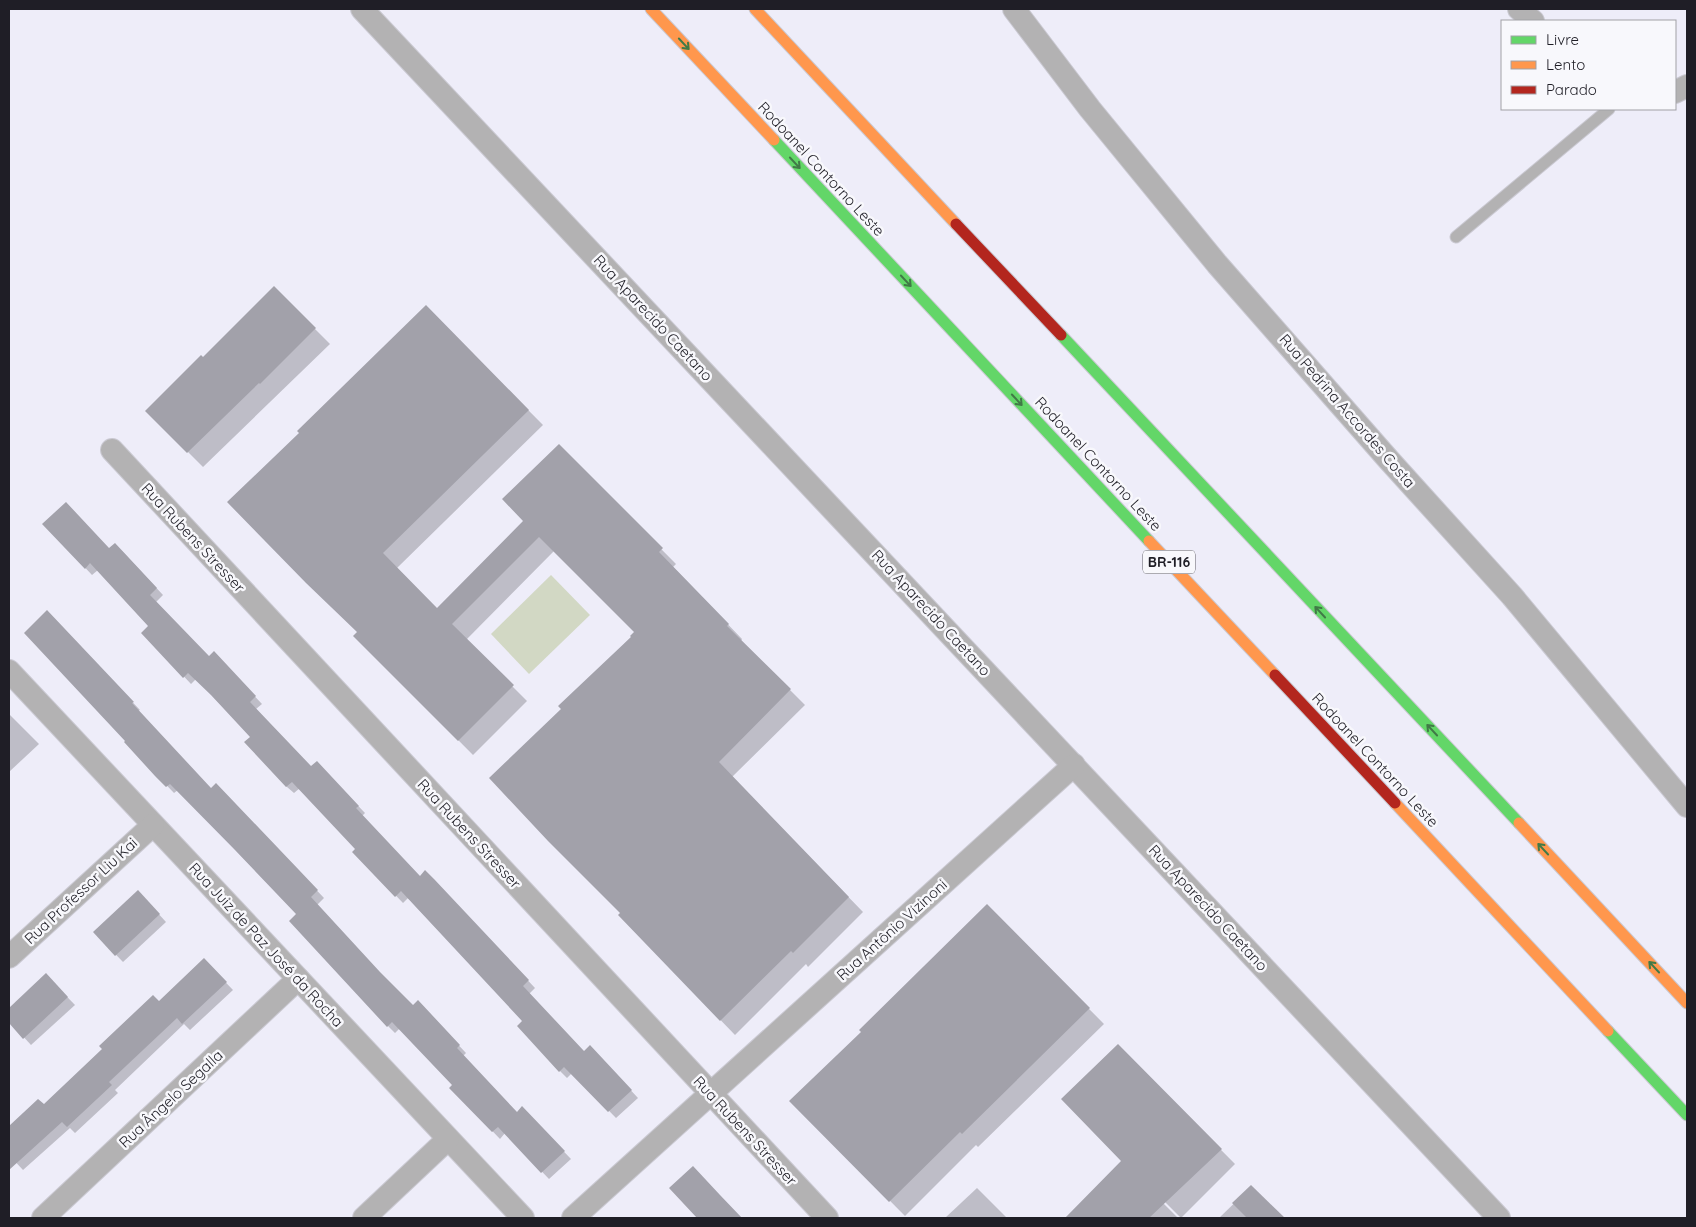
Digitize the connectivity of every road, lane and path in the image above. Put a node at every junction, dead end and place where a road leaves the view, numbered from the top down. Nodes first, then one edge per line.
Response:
1 (362, 9) edge
2 (650, 9) edge
3 (755, 9) edge
4 (1014, 9) edge
5 (1519, 9) edge
6 (1532, 20) edge
7 (1608, 110) edge
8 (1456, 237) dead end
9 (112, 450) dead end
10 (9, 671) edge
11 (1074, 765) junction
12 (1687, 806) edge
13 (153, 824) junction
14 (9, 957) edge
15 (298, 979) junction
16 (1687, 1003) edge
17 (711, 1094) junction
18 (1687, 1115) edge
19 (448, 1139) junction
20 (43, 1218) edge
21 (364, 1218) edge
22 (523, 1218) edge
23 (573, 1218) edge
24 (827, 1218) edge
25 (1499, 1218) edge

1 - 11 street, Rua Aparecido Caetano
2 -> 18 highway, Rodoanel Contorno Leste / BR-116
16 -> 3 highway
4 - 12 street, Rua Pedrina Accordes Costa
5 - 6 street
7 - 8 lane
9 - 17 street, Rua Rubens Stresser
10 - 13 street, Rua Juiz de Paz José da Rocha
11 - 17 street, Rua Antônio Vizinoni
11 - 25 street, Rua Aparecido Caetano
13 - 14 street, Rua Professor Liu Kai
13 - 15 street, Rua Juiz de Paz José da Rocha
15 - 19 street, Rua Juiz de Paz José da Rocha
15 - 20 street, Rua Ângelo Segalla
17 - 23 street, Rua Antônio Vizinoni
17 - 24 street, Rua Rubens Stresser
19 - 21 street
19 - 22 street, Rua Juiz de Paz José da Rocha

